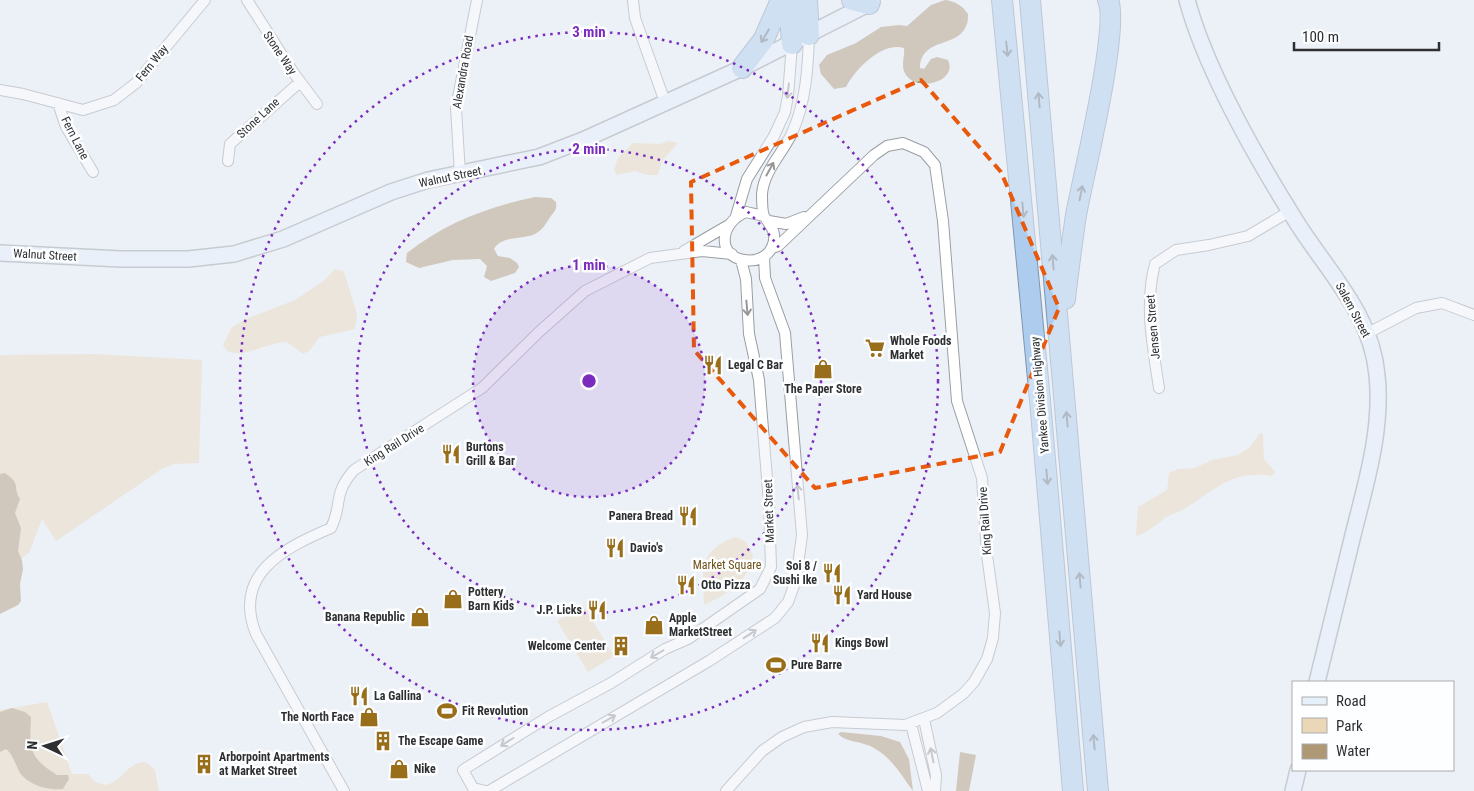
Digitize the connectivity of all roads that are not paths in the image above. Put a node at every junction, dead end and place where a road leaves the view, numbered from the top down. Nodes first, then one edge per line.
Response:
1 (205, 0) edge
2 (247, 0) edge
3 (477, 0) edge
4 (633, 0) edge
5 (781, 0) edge
6 (789, 0) edge
7 (807, 0) edge
8 (1002, 0) edge
9 (1030, 0) edge
10 (1108, 0) edge
11 (1187, 0) edge
12 (866, 1) edge
13 (800, 40) junction
14 (742, 68) junction
15 (300, 82) junction
16 (0, 90) edge
17 (665, 102) junction
18 (58, 103) junction
19 (317, 104) dead end
20 (228, 160) dead end
21 (93, 172) dead end
22 (460, 174) junction
23 (816, 211) junction
24 (1290, 211) junction
25 (736, 216) junction
26 (767, 218) junction
27 (727, 226) junction
28 (772, 248) junction
29 (0, 253) edge
30 (681, 253) junction
31 (732, 254) junction
32 (764, 257) junction
33 (741, 260) junction
34 (1474, 315) edge
35 (1368, 333) junction
36 (1060, 345) junction
37 (1159, 388) dead end
38 (1317, 681) edge
39 (924, 719) junction
40 (911, 724) junction
41 (1298, 771) edge
42 (344, 791) edge
43 (488, 791) edge
44 (726, 791) edge
45 (928, 791) edge
46 (935, 791) edge
47 (1073, 791) edge
48 (1098, 791) edge
49 (1294, 791) edge

1 - 18 street, Fern Way
2 - 15 street, Stone Way
3 - 22 street, Alexandra Road
4 - 17 street
5 -> 14 highway
6 - 13 highway
7 - 13 highway
8 -> 47 highway, Yankee Division Highway
36 -> 9 highway, Yankee Division Highway
36 -> 10 highway
11 - 24 main road, Salem Street
12 - 13 main road, Walnut Street
13 - 14 main road, Walnut Street
13 -> 25 street
26 -> 13 street
14 - 17 main road, Walnut Street
15 - 19 street, Stone Way
15 - 20 street, Stone Lane
16 - 18 street, Fern Way
17 - 22 main road, Walnut Street
18 - 21 street, Fern Lane
22 - 29 main road, Walnut Street
23 - 26 street, King Rail Drive
23 - 28 street, King Rail Drive
23 - 39 street, King Rail Drive
24 - 35 main road, Salem Street
24 - 37 street, Jensen Street
25 - 26 street
25 - 27 street
26 - 28 street
27 - 30 street, King Rail Drive
27 - 31 street
28 - 32 street
30 - 31 street, King Rail Drive
30 - 42 street, King Rail Drive
31 - 33 street
32 - 33 street
43 -> 32 street, Market Street
33 -> 43 street, Market Street
34 - 35 street
35 - 38 main road, Salem Street
48 -> 36 highway, Yankee Division Highway
39 - 40 street, King Rail Drive
46 -> 39 street
40 - 44 street, King Rail Drive
40 - 45 street
41 - 49 main road

